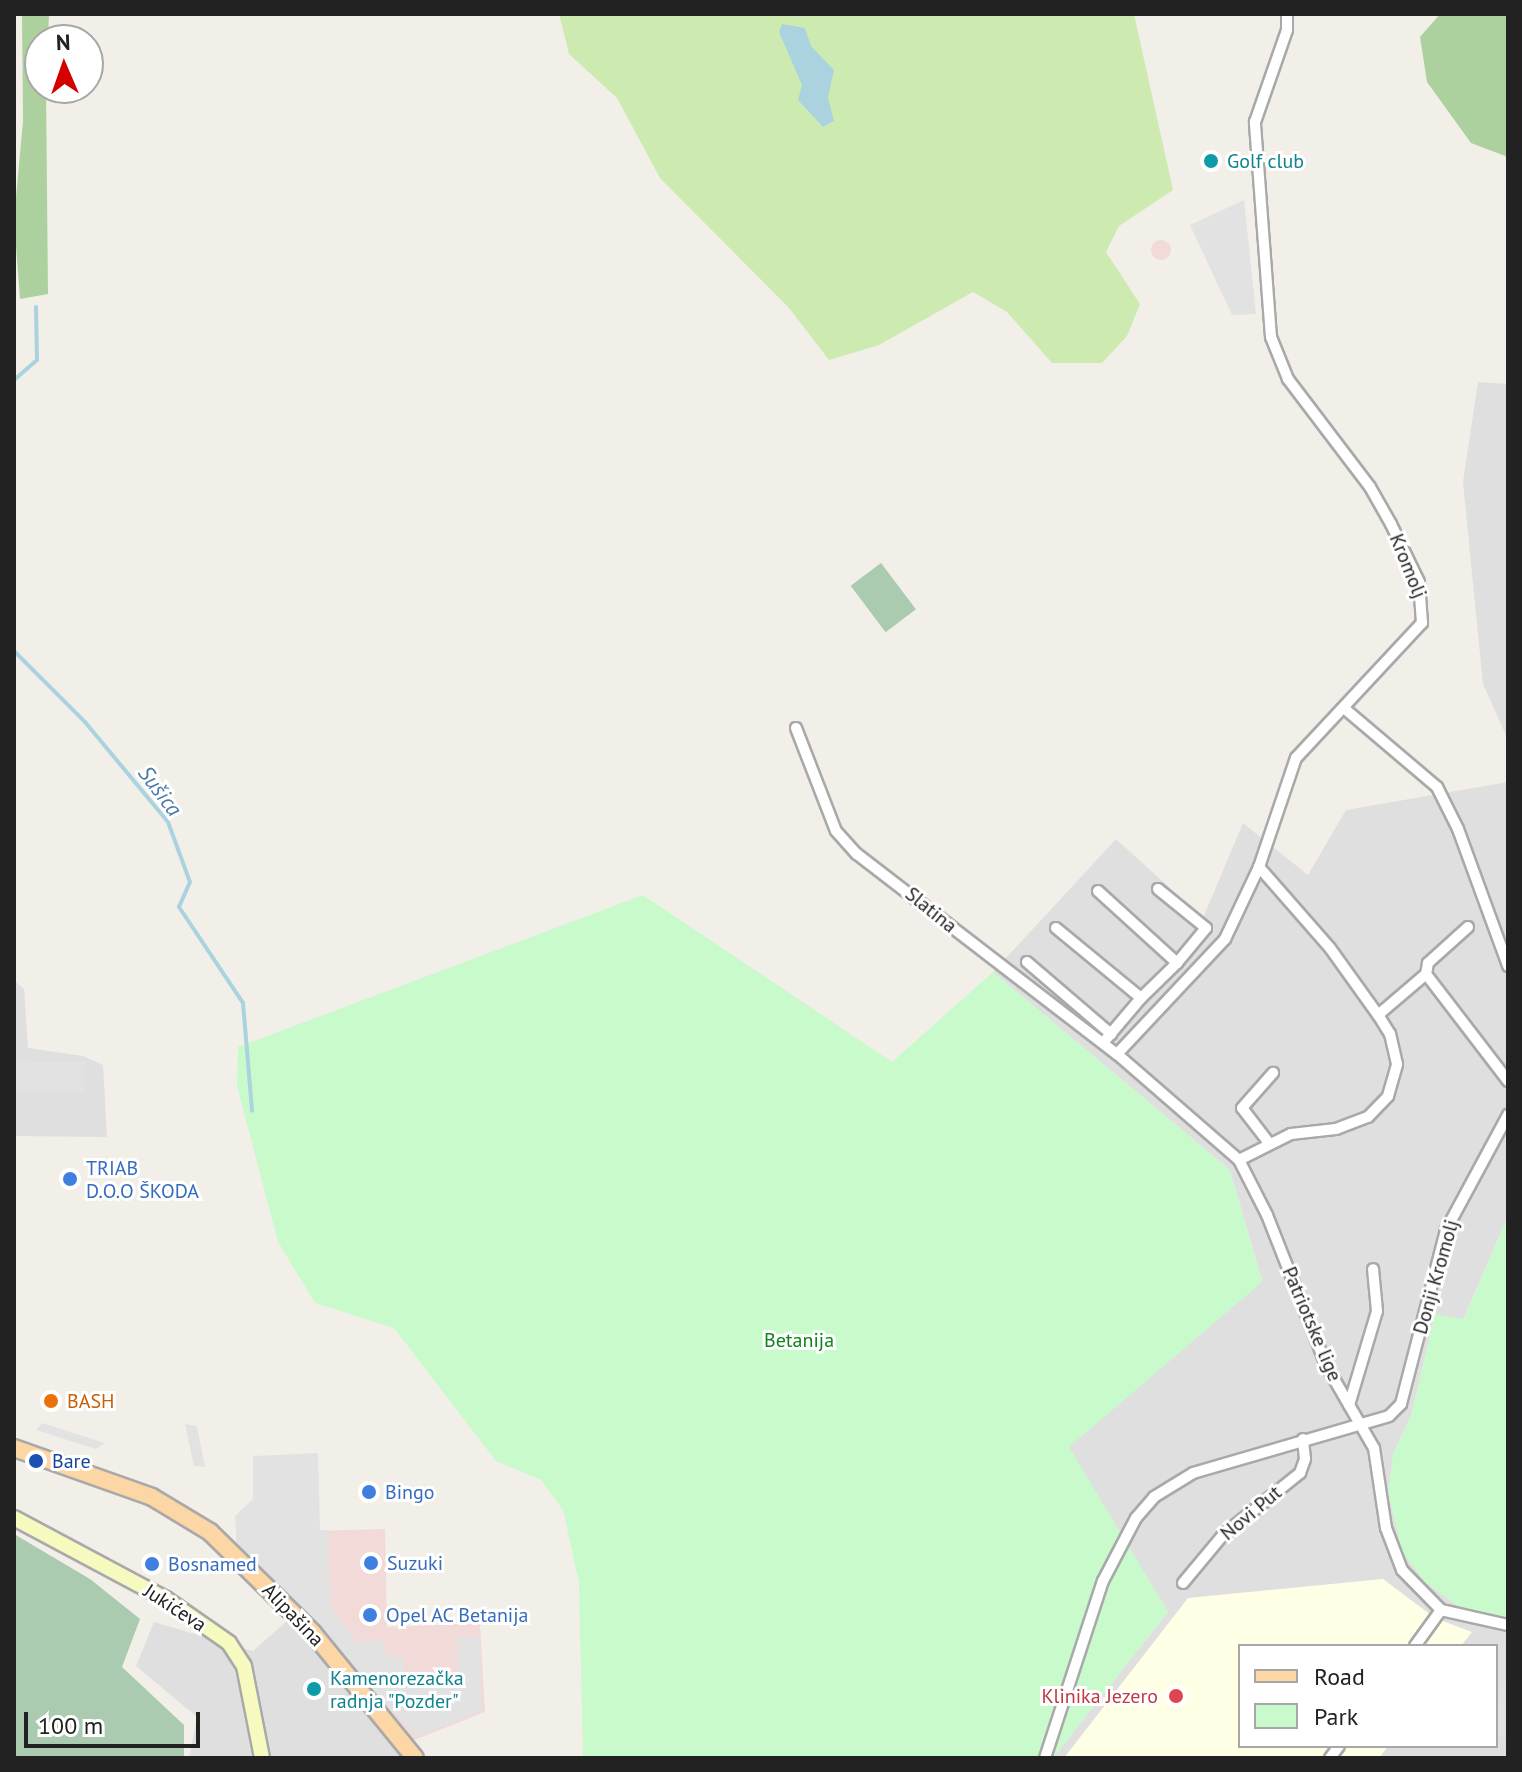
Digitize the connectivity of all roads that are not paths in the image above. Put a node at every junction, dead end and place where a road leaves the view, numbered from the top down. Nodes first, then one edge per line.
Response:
1 (1287, 14) edge
2 (1345, 709) junction
3 (796, 728) dead end
4 (1259, 867) junction
5 (1158, 889) dead end
6 (1098, 891) dead end
7 (1468, 927) dead end
8 (1056, 928) dead end
9 (1027, 962) dead end
10 (1177, 963) junction
11 (1508, 966) edge
12 (1426, 974) junction
13 (1141, 998) junction
14 (1378, 1015) junction
15 (1111, 1034) junction
16 (1103, 1043) junction
17 (1117, 1054) junction
18 (1273, 1073) dead end
19 (1508, 1081) edge
20 (1508, 1115) edge
21 (1269, 1143) junction
22 (1239, 1160) junction
23 (1373, 1269) dead end
24 (1349, 1405) junction
25 (1359, 1423) junction
26 (1303, 1439) junction
27 (14, 1448) edge
28 (14, 1518) edge
29 (1183, 1583) dead end
30 (1441, 1610) junction
31 (1508, 1625) edge
32 (1416, 1644) edge
33 (262, 1758) edge
34 (415, 1758) edge
35 (1045, 1758) edge

1 - 2 street, Kromolj
2 - 4 street, Kromolj
2 - 11 street
3 - 16 street, Slatina
4 - 14 street
4 - 17 street, Kromolj
5 - 10 street
6 - 10 street
7 - 12 street
8 - 13 street
9 - 15 street
10 - 13 street
12 - 14 street
12 - 19 street
13 - 15 street
14 - 21 street
15 - 16 street
16 - 17 street, Slatina
17 - 22 street, Patriotske lige
18 - 21 street
20 - 25 street, Donji Kromolj
21 - 22 street
22 - 24 street, Patriotske lige
23 - 24 street
24 - 25 street, Patriotske lige
25 - 26 street
25 - 30 street, Patriotske lige
26 - 29 street, Novi Put
26 - 35 street
27 - 34 main road, Alipašina
28 - 33 street, Jukićeva
30 - 31 street
30 - 32 street

